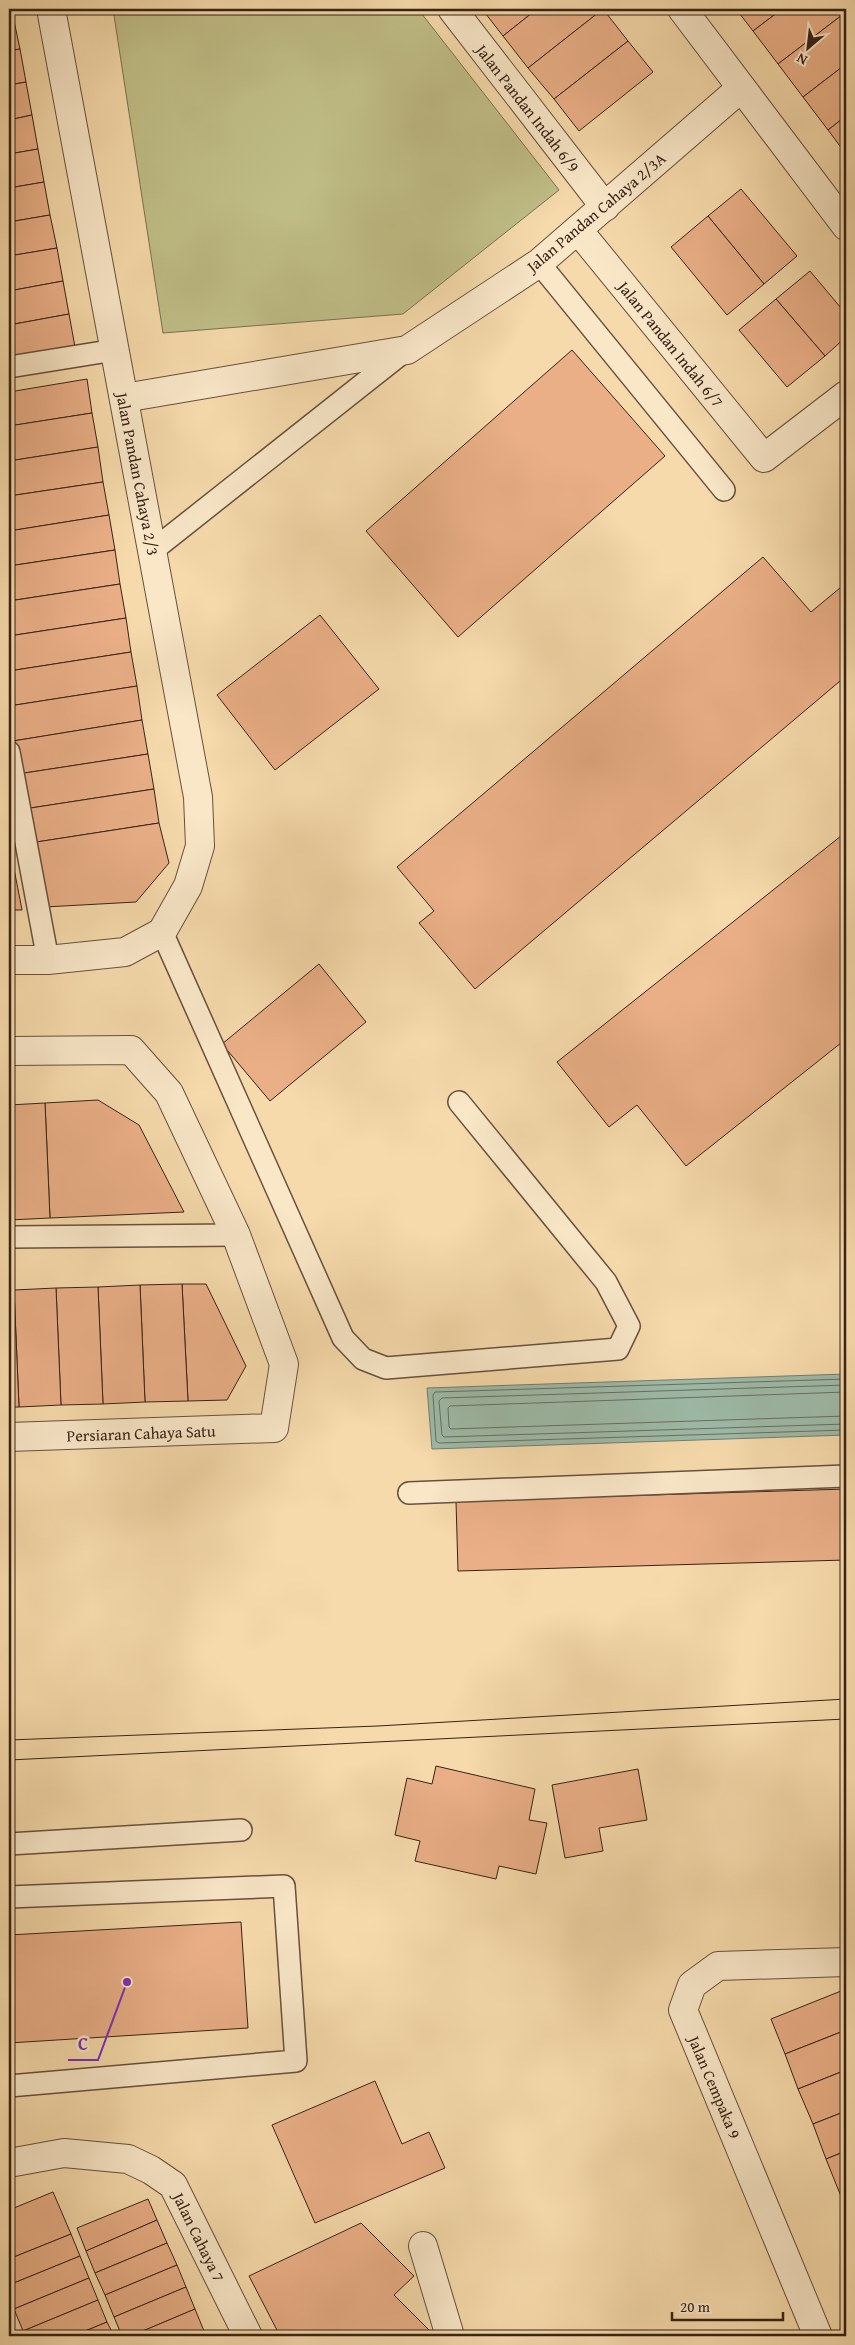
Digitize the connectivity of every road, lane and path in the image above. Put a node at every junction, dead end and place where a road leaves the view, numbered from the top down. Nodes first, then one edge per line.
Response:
1 (51, 9) edge
2 (452, 9) edge
3 (682, 9) edge
4 (742, 88) junction
5 (605, 207) junction
6 (846, 226) edge
7 (578, 230) junction
8 (539, 263) junction
9 (115, 350) junction
10 (406, 350) junction
11 (9, 367) edge
12 (846, 395) edge
13 (124, 398) junction
14 (724, 490) dead end
15 (152, 551) junction
16 (9, 752) edge
17 (162, 932) junction
18 (9, 960) edge
19 (48, 960) junction
20 (9, 1051) edge
21 (460, 1102) dead end
22 (236, 1235) junction
23 (9, 1237) edge
24 (9, 1438) edge
25 (846, 1476) edge
26 (409, 1493) dead end
27 (241, 1830) dead end
28 (9, 1844) edge
29 (9, 1897) edge
30 (846, 1962) edge
31 (9, 2086) edge
32 (9, 2163) edge
33 (423, 2246) dead end
34 (248, 2336) edge
35 (450, 2336) edge
36 (818, 2336) edge

1 - 9 street, Jalan Pandan Cahaya 2/3
2 - 5 street, Jalan Pandan Indah 6/9
3 - 4 street
4 - 5 street, Jalan Pandan Cahaya 2/3A
4 - 6 street
5 - 7 street, Jalan Pandan Cahaya 2/3A
7 - 8 street, Jalan Pandan Cahaya 2/3A
7 - 12 street, Jalan Pandan Indah 6/7
8 - 10 street, Jalan Pandan Cahaya 2/3A
8 - 14 lane
9 - 11 lane
9 - 13 street, Jalan Pandan Cahaya 2/3
10 - 13 street, Jalan Pandan Cahaya 2/3A
10 - 15 lane
13 - 15 street, Jalan Pandan Cahaya 2/3
15 - 17 street, Jalan Pandan Cahaya 2/3
16 - 19 lane
17 - 19 street
17 - 21 lane
18 - 19 street
20 - 22 street
22 - 23 lane
22 - 24 street, Persiaran Cahaya Satu
25 - 26 lane
27 - 28 lane
29 - 31 lane
30 - 36 street, Jalan Cempaka 9
32 - 34 street, Jalan Cahaya 7
33 - 35 street

